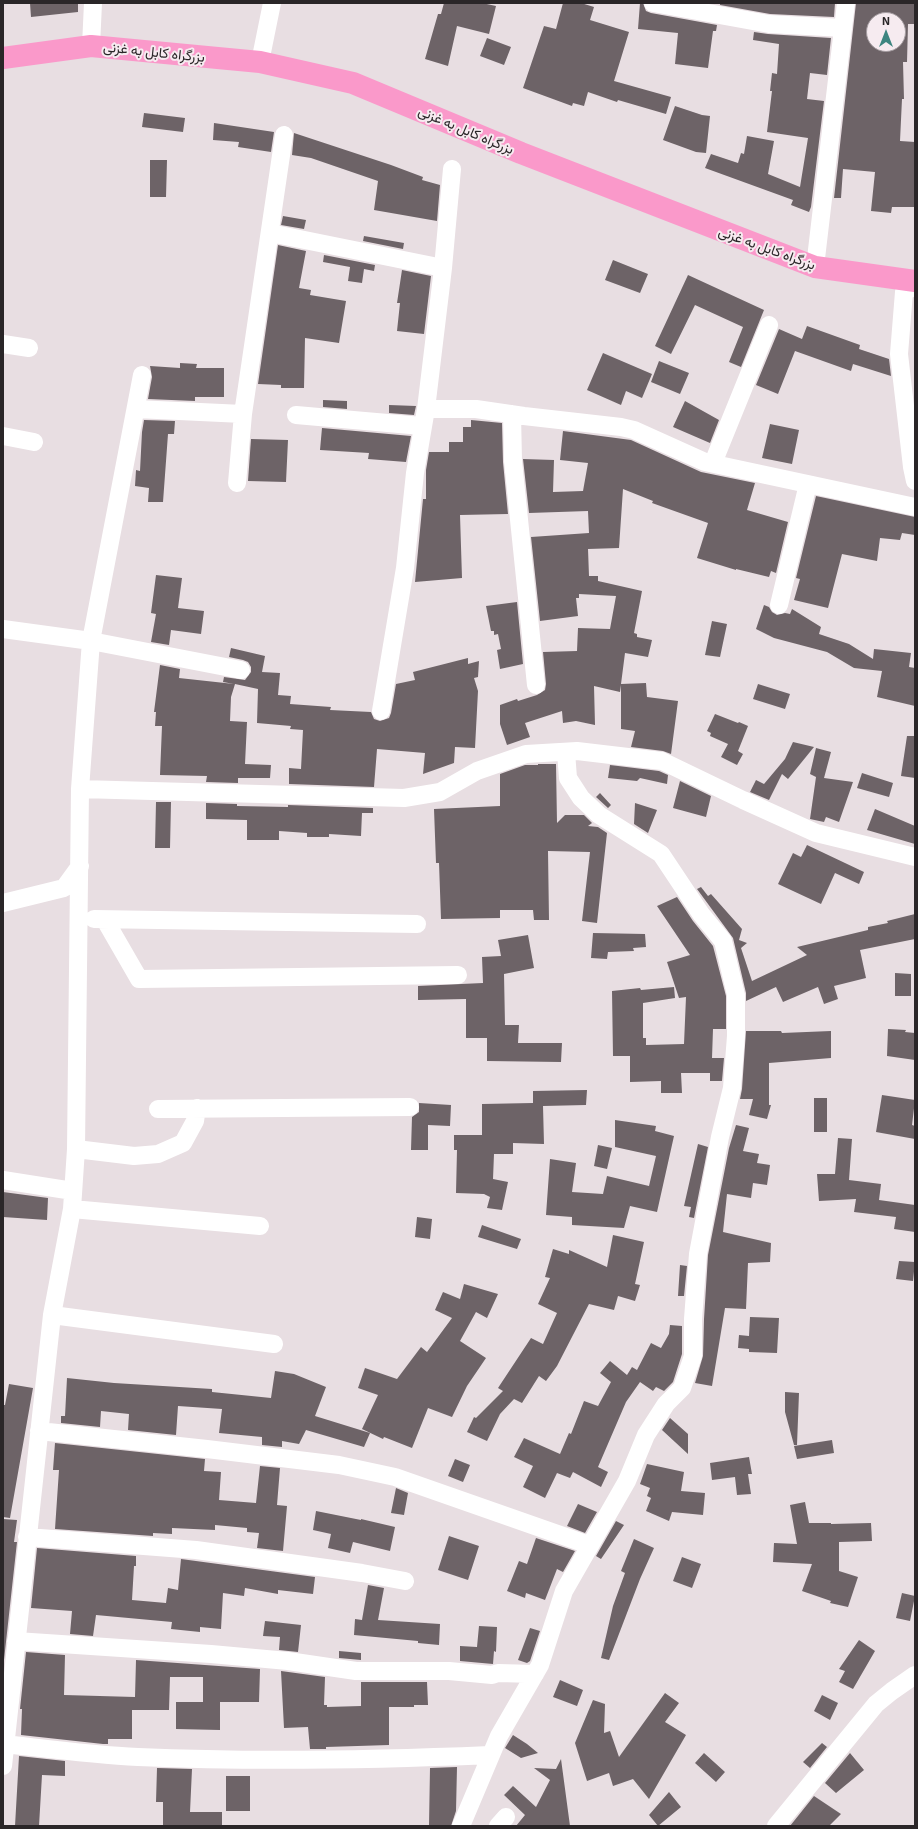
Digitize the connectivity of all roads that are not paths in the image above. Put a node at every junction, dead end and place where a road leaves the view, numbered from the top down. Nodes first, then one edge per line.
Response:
1 (93, 3) edge
2 (272, 3) edge
3 (653, 3) edge
4 (846, 3) edge
5 (671, 5) edge
6 (737, 11) edge
7 (843, 28) junction
8 (91, 46) junction
9 (3, 58) edge
10 (260, 62) junction
11 (284, 135) dead end
12 (452, 169) dead end
13 (270, 234) junction
14 (815, 267) junction
15 (443, 268) junction
16 (915, 281) edge
17 (915, 286) edge
18 (769, 325) dead end
19 (3, 344) edge
20 (29, 348) dead end
21 (142, 376) dead end
22 (136, 409) junction
23 (243, 414) junction
24 (512, 414) junction
25 (296, 415) dead end
26 (424, 418) junction
27 (3, 436) edge
28 (34, 442) dead end
29 (713, 463) junction
30 (914, 471) edge
31 (237, 483) dead end
32 (808, 484) junction
33 (915, 507) edge
34 (779, 605) dead end
35 (3, 629) edge
36 (91, 641) junction
37 (241, 670) dead end
38 (536, 685) dead end
39 (381, 711) dead end
40 (566, 752) junction
41 (80, 790) junction
42 (915, 857) edge
43 (80, 866) junction
44 (3, 903) edge
45 (80, 919) junction
46 (105, 920) junction
47 (417, 924) dead end
48 (458, 975) dead end
49 (410, 1107) dead end
50 (197, 1108) junction
51 (158, 1109) dead end
52 (76, 1149) junction
53 (3, 1180) edge
54 (73, 1191) junction
55 (72, 1209) junction
56 (260, 1226) dead end
57 (52, 1315) junction
58 (274, 1344) dead end
59 (39, 1431) junction
60 (27, 1537) junction
61 (589, 1545) junction
62 (405, 1581) dead end
63 (16, 1641) junction
64 (535, 1674) junction
65 (915, 1675) edge
66 (5, 1744) junction
67 (490, 1755) junction
68 (3, 1766) edge
69 (461, 1826) edge
70 (776, 1826) edge

1 - 8 street
2 - 10 street
3 - 5 street
4 - 7 street
5 - 6 street
6 - 7 street
7 - 14 street
8 - 9 highway, بزرگراه کابل به غزنی
8 - 10 highway, بزرگراه کابل به غزنی
10 - 14 highway, بزرگراه کابل به غزنی
11 - 13 street
12 - 15 street
13 - 15 street
13 - 23 street
14 - 16 highway, بزرگراه کابل به غزنی
15 - 26 street
17 - 30 street
18 - 29 street
19 - 20 street
21 - 22 street
22 - 23 street
22 - 36 street
23 - 31 street
24 - 26 street
24 - 29 street
24 - 38 street
25 - 26 street
26 - 39 street
27 - 28 street
29 - 32 street
32 - 33 street
32 - 34 street
35 - 36 street
36 - 37 street
36 - 41 street
40 - 41 street
40 - 42 street
40 - 61 street
41 - 43 street
43 - 44 street
43 - 45 street
45 - 46 street
45 - 52 street
46 - 47 street
46 - 48 street
49 - 50 street
50 - 51 street
50 - 52 street
52 - 54 street
53 - 54 street
54 - 55 street
55 - 56 street
55 - 57 street
57 - 58 street
57 - 59 street
59 - 60 street
59 - 61 street
60 - 62 street
60 - 63 street
61 - 64 street
63 - 64 street
63 - 66 street
64 - 67 street
65 - 70 street
66 - 67 street
66 - 68 street
67 - 69 street

